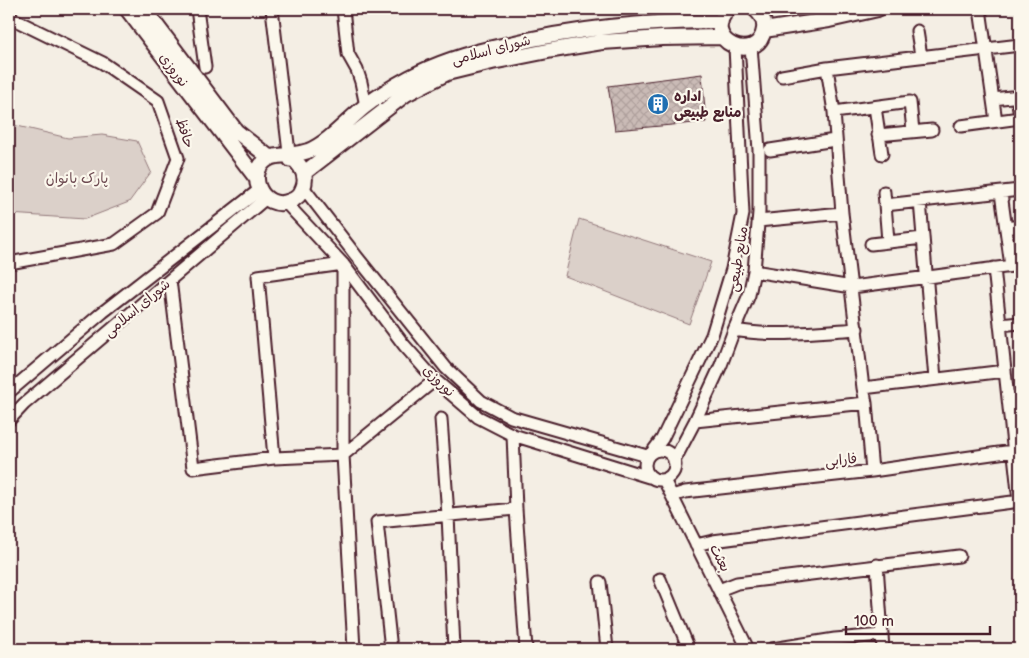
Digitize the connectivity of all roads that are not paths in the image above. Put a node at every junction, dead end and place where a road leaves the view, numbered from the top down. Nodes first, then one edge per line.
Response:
1 (128, 9) edge
2 (144, 9) edge
3 (197, 9) edge
4 (272, 9) edge
5 (343, 9) edge
6 (759, 9) edge
7 (878, 9) edge
8 (980, 9) edge
9 (725, 13) edge
10 (9, 17) edge
11 (764, 30) junction
12 (917, 31) dead end
13 (723, 37) junction
14 (1020, 45) edge
15 (751, 46) junction
16 (735, 47) junction
17 (986, 48) junction
18 (921, 56) junction
19 (205, 67) dead end
20 (827, 68) junction
21 (782, 76) dead end
22 (1019, 96) edge
23 (993, 100) junction
24 (366, 106) junction
25 (875, 107) junction
26 (834, 112) junction
27 (1020, 118) edge
28 (996, 121) junction
29 (961, 126) dead end
30 (932, 130) dead end
31 (913, 131) junction
32 (878, 135) junction
33 (835, 140) junction
34 (770, 150) dead end
35 (882, 154) dead end
36 (270, 158) junction
37 (290, 158) junction
38 (304, 172) junction
39 (303, 187) junction
40 (260, 189) junction
41 (1020, 190) edge
42 (884, 192) dead end
43 (1001, 193) junction
44 (920, 201) junction
45 (286, 203) junction
46 (885, 205) junction
47 (842, 213) junction
48 (758, 221) junction
49 (1020, 226) edge
50 (1006, 228) junction
51 (923, 238) junction
52 (888, 241) junction
53 (871, 244) dead end
54 (9, 263) edge
55 (343, 264) junction
56 (1015, 266) edge
57 (994, 268) junction
58 (754, 271) junction
59 (927, 277) junction
60 (170, 280) junction
61 (852, 287) junction
62 (1020, 323) edge
63 (1000, 325) junction
64 (734, 330) junction
65 (856, 330) junction
66 (1005, 372) junction
67 (935, 379) junction
68 (434, 380) junction
69 (863, 388) junction
70 (9, 392) edge
71 (1020, 396) edge
72 (1008, 398) junction
73 (866, 403) junction
74 (441, 419) dead end
75 (9, 420) edge
76 (695, 421) junction
77 (513, 435) junction
78 (1014, 452) junction
79 (650, 454) junction
80 (344, 455) junction
81 (274, 458) junction
82 (674, 461) junction
83 (872, 471) junction
84 (649, 477) junction
85 (664, 480) junction
86 (672, 496) junction
87 (1020, 501) edge
88 (516, 509) junction
89 (448, 515) junction
90 (696, 544) junction
91 (960, 556) dead end
92 (876, 565) junction
93 (660, 579) dead end
94 (600, 582) dead end
95 (719, 590) junction
96 (882, 635) junction
97 (836, 644) edge
98 (354, 649) edge
99 (391, 649) edge
100 (454, 649) edge
101 (526, 649) edge
102 (607, 649) edge
103 (688, 649) edge
104 (748, 649) edge
105 (772, 649) edge
106 (883, 649) edge

1 - 40 main road, نوروزی
2 - 36 main road, نوروزی
3 - 19 street
4 - 37 street
5 - 24 street
6 - 11 main road
7 - 11 main road
8 - 17 street
9 - 13 main road
9 - 24 main road, شورای اسلامی
10 - 54 street, حافظ
11 - 15 main road
12 - 18 street
13 - 16 main road
13 - 38 main road, شورای اسلامی
14 - 17 street
15 - 16 main road
15 - 48 street, منابع طبیعی
16 - 79 street, منابع طبیعی
17 - 18 street
17 - 23 street
18 - 20 street
20 - 21 street
20 - 26 street
22 - 23 street
22 - 27 street
23 - 28 street
24 - 37 main road, شورای اسلامی
25 - 26 street
25 - 31 street
25 - 32 street
26 - 33 street
27 - 28 street
28 - 29 street
30 - 31 street
31 - 32 street
32 - 35 street
33 - 34 street
33 - 47 street
36 - 37 main road
36 - 40 main road
37 - 38 main road
38 - 39 main road
39 - 45 main road
39 - 79 street, نوروزی
40 - 45 main road
40 - 60 street, شورای اسلامی
40 - 70 street, شورای اسلامی
41 - 43 street
42 - 46 street
43 - 44 street
43 - 50 street
44 - 46 street
44 - 51 street
45 - 55 street, نوروزی
46 - 52 street
47 - 48 street
47 - 61 street
48 - 58 street, منابع طبیعی
49 - 50 street
50 - 56 street
51 - 52 street
51 - 59 street
52 - 53 street
55 - 68 street, نوروزی
55 - 80 street
55 - 81 street
56 - 57 street
57 - 59 street
57 - 63 street
58 - 61 street
58 - 64 street, منابع طبیعی
59 - 61 street
59 - 67 street
60 - 75 street, شورای اسلامی
60 - 81 street
61 - 65 street
62 - 63 street
63 - 66 street
64 - 65 street
64 - 76 street, منابع طبیعی
65 - 69 street
66 - 67 street
66 - 72 street
67 - 69 street
68 - 77 street, نوروزی
68 - 80 street
69 - 73 street
71 - 72 street
72 - 78 street
73 - 76 street
73 - 83 street
74 - 89 street
76 - 82 street, منابع طبیعی
77 - 84 street, نوروزی
77 - 88 street
78 - 83 street, فارابی
78 - 87 street
79 - 82 street
79 - 84 street
80 - 81 street
80 - 98 street
82 - 85 street
83 - 86 street, فارابی
84 - 85 street
85 - 86 street, بعثت
86 - 90 street, بعثت
87 - 90 street
88 - 89 street
88 - 101 street
89 - 99 street
89 - 100 street
90 - 95 street, بعثت
91 - 92 street
92 - 95 street
92 - 96 street
93 - 103 street
94 - 102 street
95 - 104 street, بعثت
96 - 97 street
96 - 106 street
97 - 105 street

